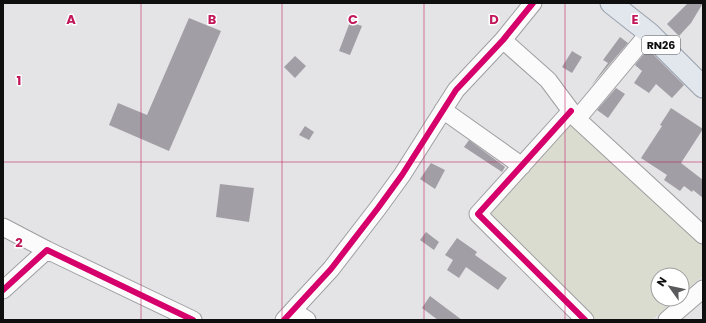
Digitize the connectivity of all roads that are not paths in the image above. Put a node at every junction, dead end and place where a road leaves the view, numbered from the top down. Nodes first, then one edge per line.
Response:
1 (533, 3) edge
2 (621, 7) edge
3 (649, 33) junction
4 (503, 40) junction
5 (703, 87) edge
6 (443, 110) junction
7 (574, 115) junction
8 (522, 166) junction
9 (3, 227) edge
10 (703, 235) edge
11 (48, 250) junction
12 (703, 288) edge
13 (3, 290) edge
14 (288, 315) edge
15 (193, 320) edge
16 (308, 320) edge
17 (585, 320) edge
18 (667, 320) edge

1 - 4 street
2 - 3 main road, RN26
3 - 5 main road, RN26
3 - 7 street
4 - 6 street
4 - 7 street
6 - 8 street
6 - 14 street
7 - 8 street
7 - 10 street
8 - 17 street
9 - 11 street
11 - 13 street
11 - 15 street
12 - 18 street
14 - 16 street

